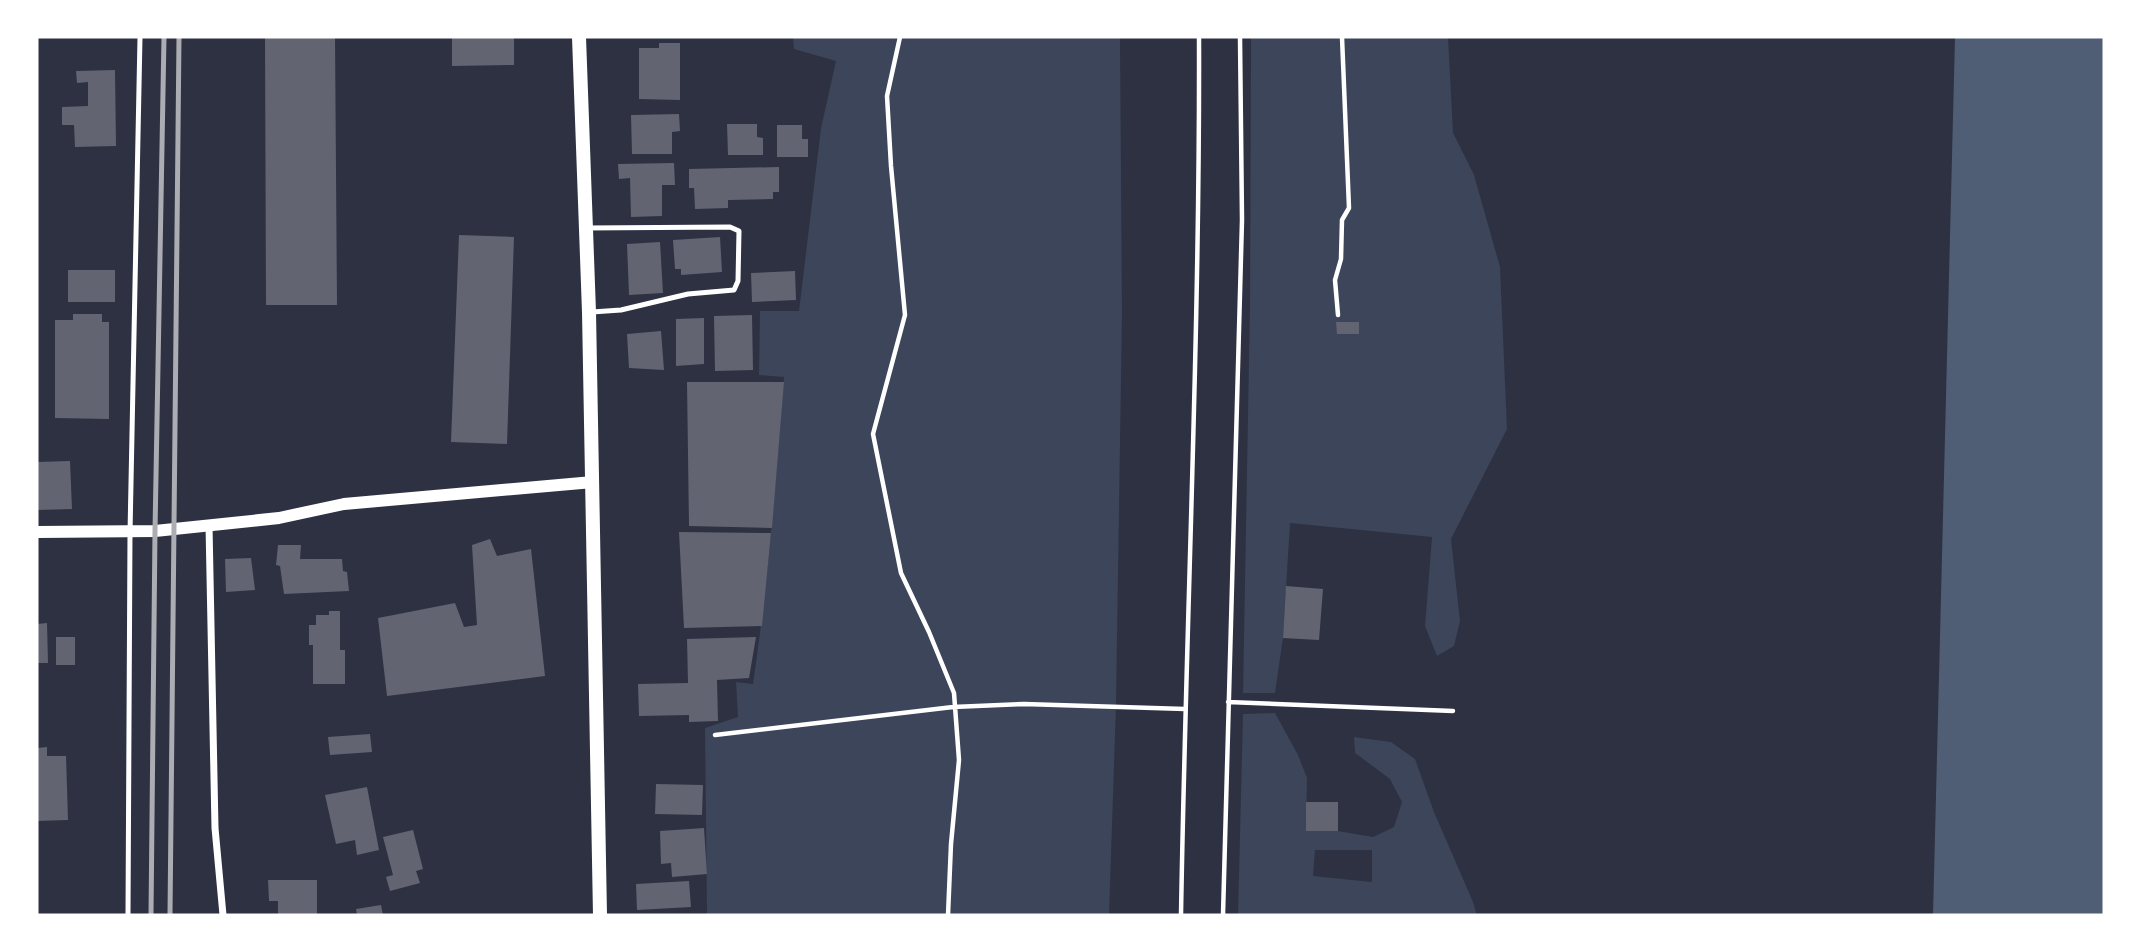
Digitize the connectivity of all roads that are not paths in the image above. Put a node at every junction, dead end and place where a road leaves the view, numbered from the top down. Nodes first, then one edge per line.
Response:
1 (140, 37) edge
2 (579, 37) edge
3 (586, 228) junction
4 (589, 312) junction
5 (593, 482) junction
6 (209, 525) junction
7 (37, 531) edge
8 (130, 533) junction
9 (128, 915) edge
10 (223, 915) edge
11 (600, 915) edge

1 - 8 lane
2 - 3 main road
3 - 4 main road
3 - 4 lane
4 - 5 main road
5 - 6 street
5 - 11 main road
6 - 8 street
6 - 10 street
7 - 8 street
8 - 9 lane

